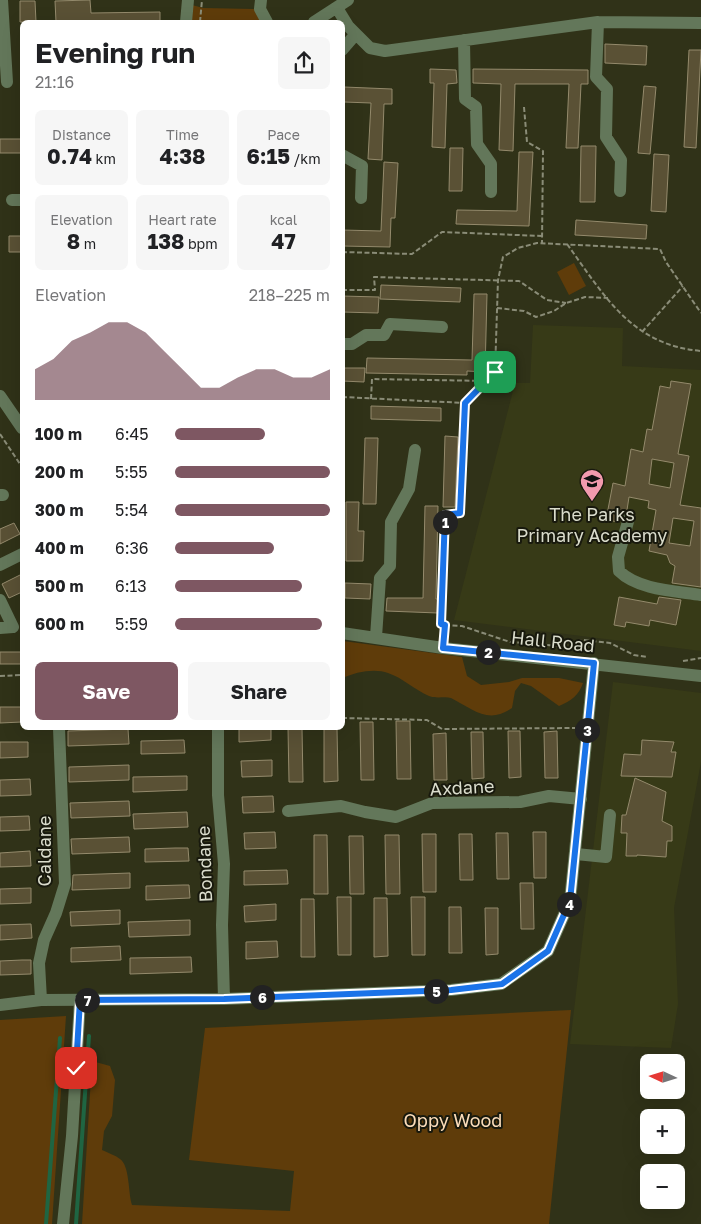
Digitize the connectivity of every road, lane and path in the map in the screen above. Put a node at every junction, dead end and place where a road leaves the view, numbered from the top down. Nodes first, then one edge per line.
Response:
1 (2, 0) edge
2 (188, 0) edge
3 (202, 0) edge
4 (261, 0) edge
5 (348, 0) edge
6 (337, 8) junction
7 (186, 20) edge
8 (200, 20) edge
9 (266, 20) edge
10 (317, 20) edge
11 (598, 22) junction
12 (701, 23) edge
13 (355, 35) junction
14 (464, 40) junction
15 (345, 47) edge
16 (6, 82) dead end
17 (524, 107) dead end
18 (345, 157) edge
19 (620, 191) dead end
20 (491, 192) dead end
21 (361, 198) dead end
22 (542, 236) junction
23 (542, 243) junction
24 (567, 244) junction
25 (345, 252) edge
26 (498, 280) junction
27 (683, 286) junction
28 (345, 290) edge
29 (608, 298) junction
30 (566, 303) junction
31 (697, 306) junction
32 (701, 306) edge
33 (497, 308) junction
34 (701, 313) edge
35 (442, 327) dead end
36 (642, 332) junction
37 (345, 344) edge
38 (701, 351) edge
39 (487, 380) junction
40 (0, 396) edge
41 (345, 397) edge
42 (371, 399) junction
43 (465, 403) junction
44 (20, 425) edge
45 (0, 433) edge
46 (415, 450) dead end
47 (20, 464) edge
48 (630, 518) dead end
49 (20, 555) edge
50 (0, 565) edge
51 (701, 595) edge
52 (0, 600) edge
53 (445, 625) junction
54 (19, 626) edge
55 (0, 628) edge
56 (345, 633) edge
57 (376, 637) junction
58 (443, 648) junction
59 (650, 658) dead end
60 (701, 658) edge
61 (676, 661) dead end
62 (594, 663) junction
63 (20, 675) edge
64 (0, 676) edge
65 (701, 676) edge
66 (345, 718) edge
67 (588, 728) junction
68 (59, 730) edge
69 (218, 730) edge
70 (581, 799) junction
71 (288, 811) dead end
72 (610, 815) dead end
73 (576, 854) junction
74 (224, 999) junction
75 (41, 1000) junction
76 (80, 1000) junction
77 (0, 1005) edge
78 (63, 1224) edge

1 - 16 street
2 - 7 street
3 - 8 path
4 - 9 street
5 - 6 street
6 - 10 street
6 - 13 street
11 - 12 street
11 - 14 street
11 - 19 street
13 - 14 street
13 - 15 street
14 - 20 street
17 - 22 path
18 - 21 street
22 - 23 path
22 - 25 path
23 - 24 path
23 - 26 path
24 - 27 path
24 - 29 path
26 - 28 path
26 - 30 path
26 - 33 path
27 - 31 path
27 - 36 path
29 - 30 path
29 - 36 path
30 - 33 path
31 - 32 path
31 - 34 path
33 - 39 path
35 - 37 street
36 - 38 path
39 - 42 path
39 - 43 path
40 - 44 street
41 - 42 path
42 - 43 path
43 - 53 path
45 - 47 path
46 - 57 street
48 - 51 street
49 - 50 street
52 - 54 street
53 - 58 path
53 - 59 path
54 - 55 street
56 - 57 street, Hall Road
57 - 58 street, Hall Road
58 - 62 street, Hall Road
60 - 61 path
62 - 65 street, Hall Road
62 - 67 street
63 - 64 path
66 - 67 path
67 - 70 street
68 - 75 street, Caldane
69 - 74 street, Bondane
70 - 71 street, Axdane
70 - 73 street
72 - 73 street
73 - 74 street
74 - 76 street
75 - 76 street
75 - 77 street
76 - 78 street

